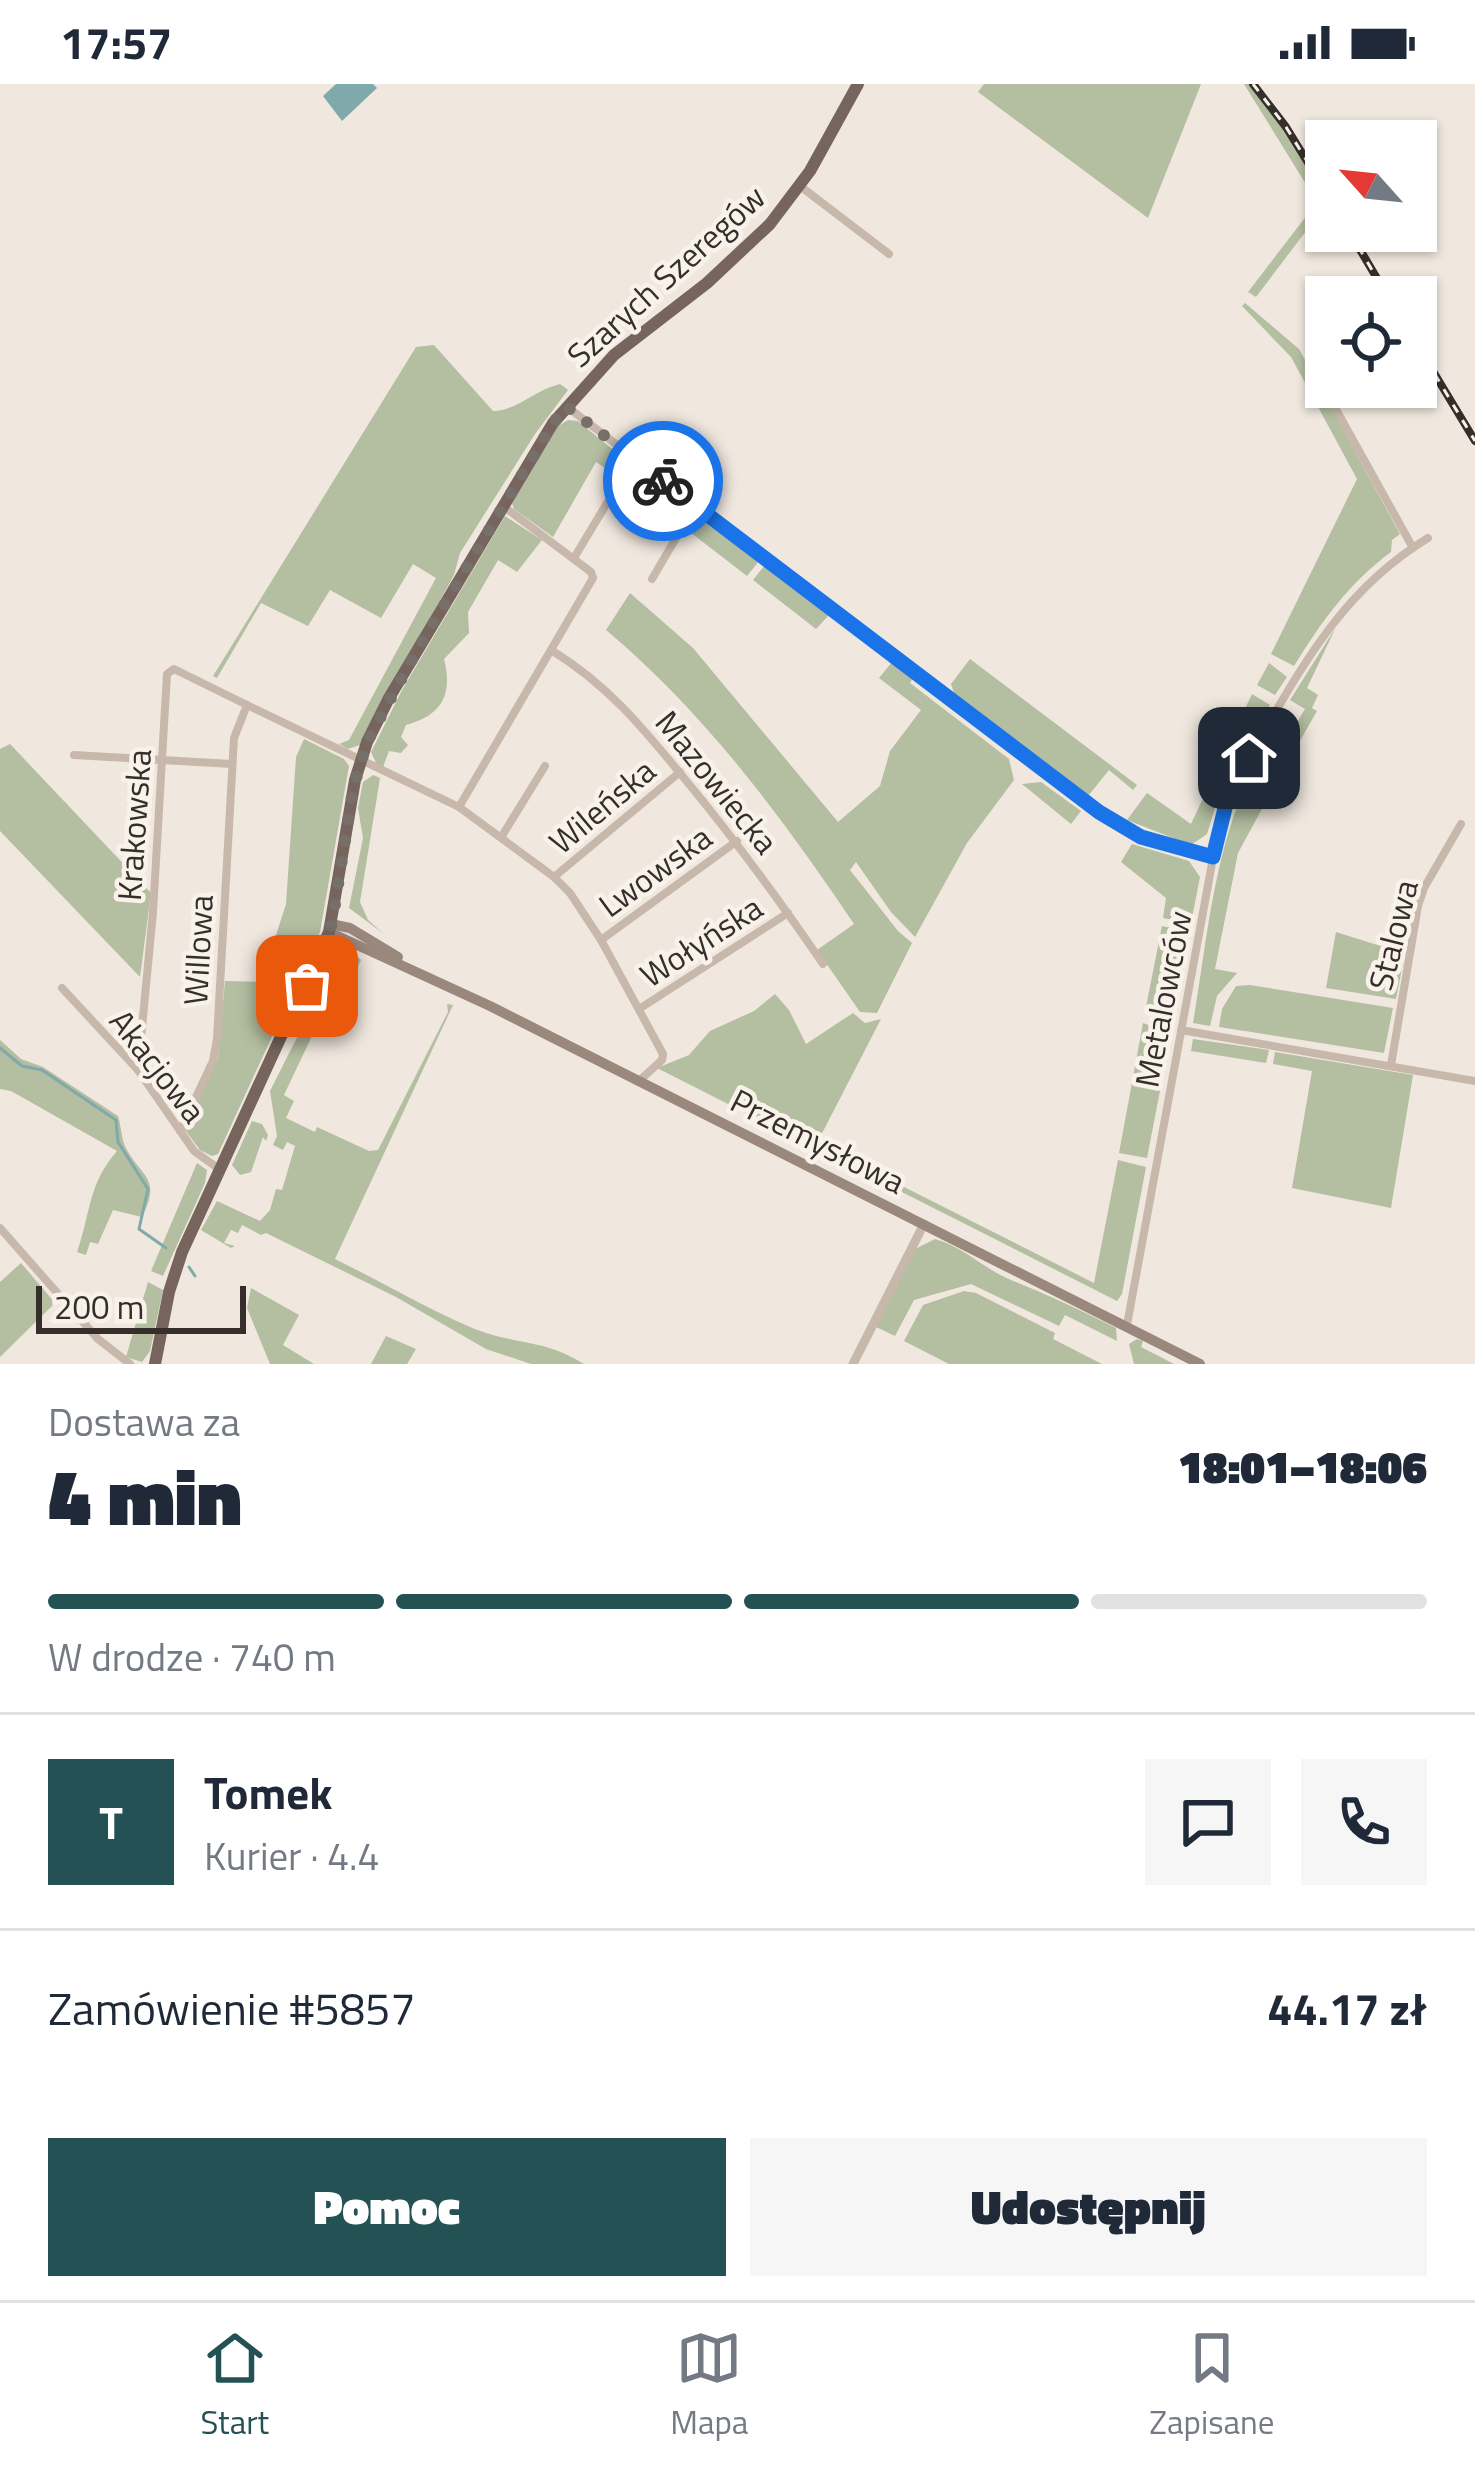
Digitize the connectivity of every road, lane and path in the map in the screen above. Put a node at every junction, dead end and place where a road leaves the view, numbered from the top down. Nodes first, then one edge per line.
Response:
1 (858, 84) edge
2 (800, 186) junction
3 (889, 254) dead end
4 (566, 406) junction
5 (1335, 408) edge
6 (634, 458) junction
7 (696, 504) junction
8 (502, 506) junction
9 (1428, 538) dead end
10 (1413, 548) junction
11 (574, 558) junction
12 (652, 579) dead end
13 (551, 650) junction
14 (244, 710) junction
15 (74, 755) dead end
16 (163, 760) junction
17 (361, 760) junction
18 (232, 764) junction
19 (544, 766) dead end
20 (680, 772) junction
21 (460, 808) junction
22 (1461, 824) dead end
23 (502, 836) junction
24 (737, 842) junction
25 (1213, 857) junction
26 (554, 877) junction
27 (788, 914) junction
28 (330, 928) junction
29 (601, 940) junction
30 (823, 964) dead end
31 (62, 988) dead end
32 (639, 1009) junction
33 (1181, 1030) junction
34 (1391, 1065) junction
35 (138, 1070) junction
36 (639, 1081) junction
37 (1475, 1082) edge
38 (180, 1132) junction
39 (220, 1170) junction
40 (923, 1224) junction
41 (0, 1228) edge
42 (1127, 1325) junction
43 (130, 1364) edge
44 (155, 1364) edge
45 (853, 1364) edge
46 (1200, 1364) edge

1 - 2 main road, Szarych Szeregów
2 - 3 street
2 - 4 main road, Szarych Szeregów
4 - 6 street
4 - 8 main road, Szarych Szeregów
5 - 10 street
6 - 7 street
6 - 11 street
7 - 12 street
7 - 25 street
8 - 11 street
8 - 17 main road, Szarych Szeregów
9 - 10 street, Metalowców
10 - 25 street, Metalowców
11 - 13 street
13 - 20 street, Mazowiecka
13 - 21 street
14 - 16 street, Krakowska
14 - 17 street, Krakowska
14 - 18 street, Willowa
15 - 16 street
16 - 18 street
16 - 35 street, Krakowska
17 - 21 street, Krakowska
17 - 28 main road, Szarych Szeregów
18 - 38 street, Willowa
19 - 23 street
20 - 24 street, Mazowiecka
20 - 26 street, Wileńska
21 - 23 street, Krakowska
22 - 34 street, Stalowa
23 - 26 street, Krakowska
24 - 27 street, Mazowiecka
24 - 29 street, Lwowska
25 - 33 street, Metalowców
26 - 29 street, Krakowska
27 - 30 street, Mazowiecka
27 - 32 street, Wołyńska
28 - 36 main road, Przemysłowa
28 - 39 main road, Szarych Szeregów
29 - 32 street, Krakowska
31 - 35 street, Akacjowa
32 - 36 street, Krakowska
33 - 34 street
33 - 42 street, Metalowców
34 - 37 street
35 - 38 street, Akacjowa
36 - 40 main road, Przemysłowa
38 - 39 street, Akacjowa
39 - 44 main road, Szarych Szeregów
40 - 42 main road, Przemysłowa
40 - 45 street
41 - 43 street
42 - 46 main road, Przemysłowa

